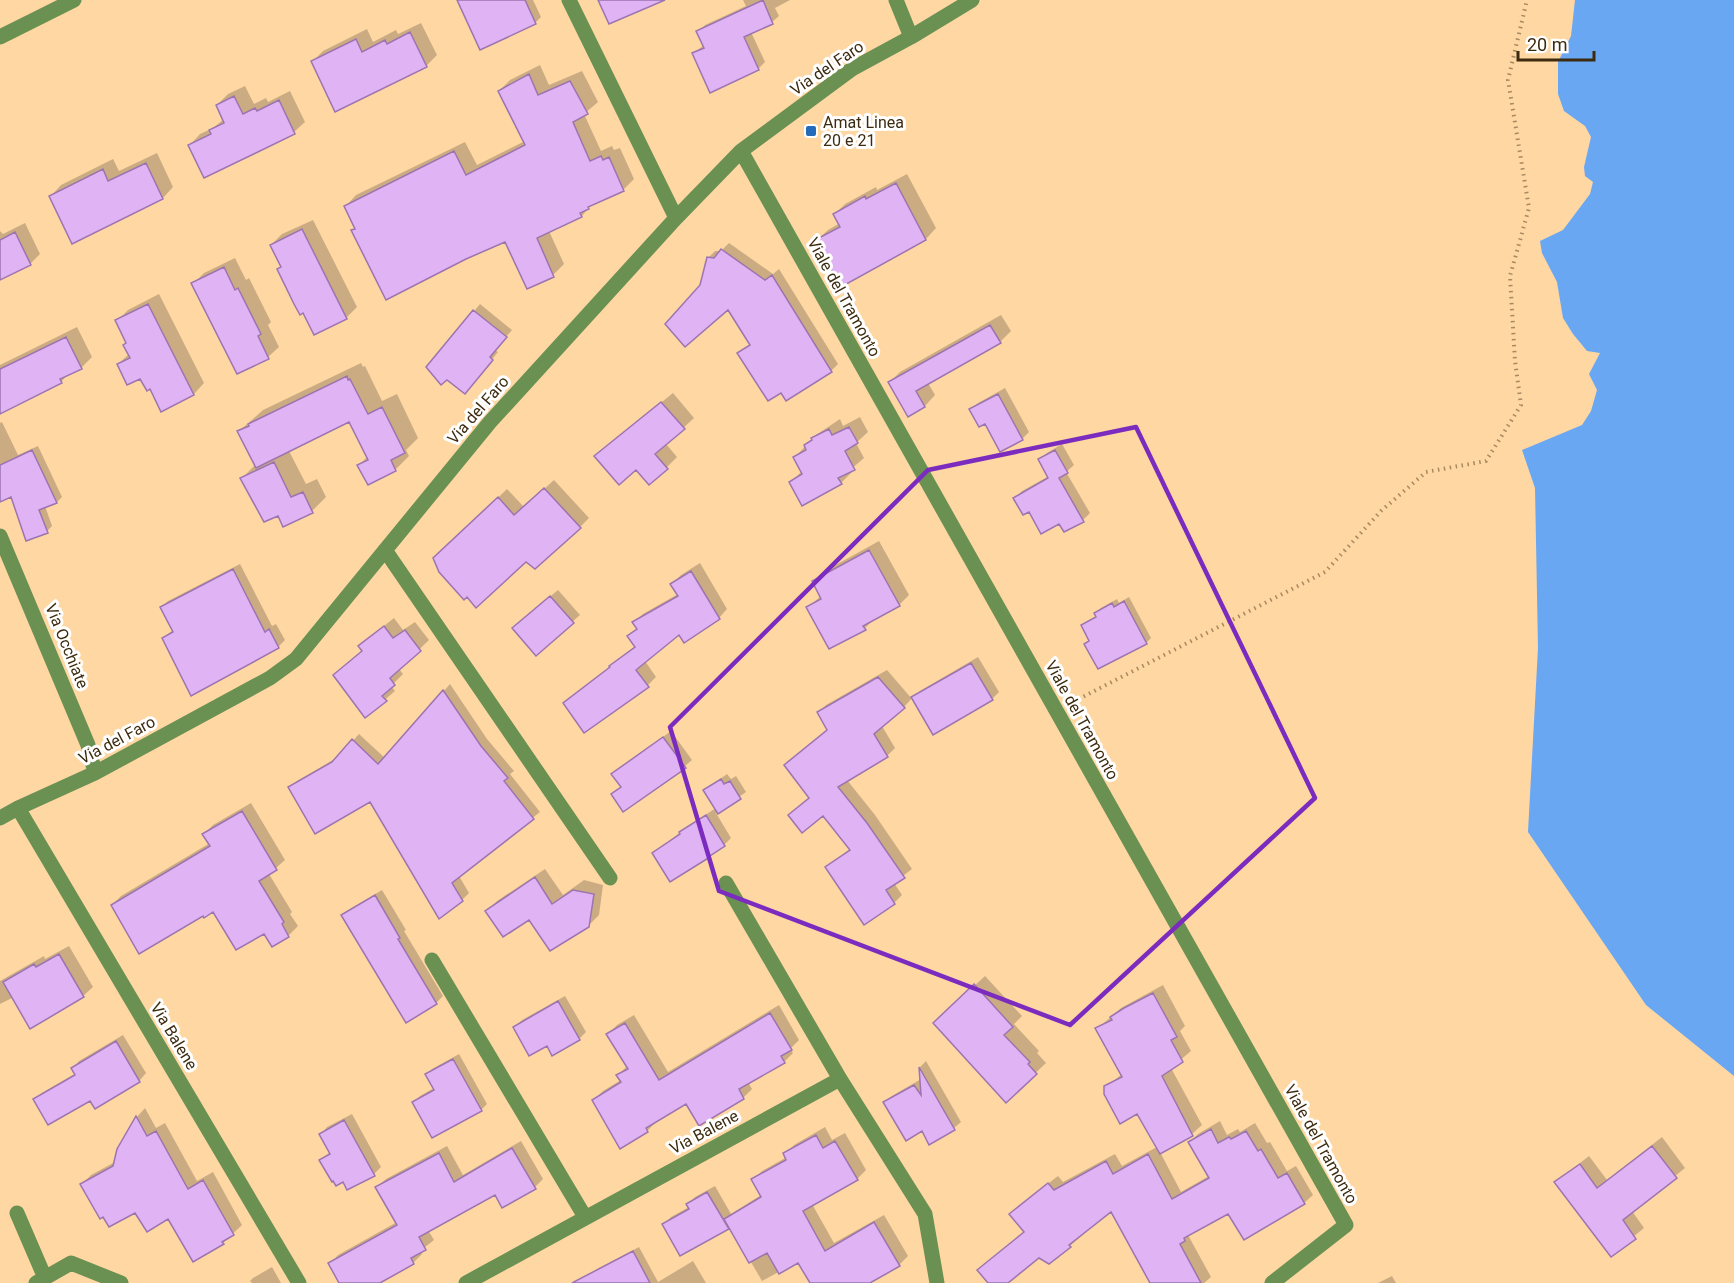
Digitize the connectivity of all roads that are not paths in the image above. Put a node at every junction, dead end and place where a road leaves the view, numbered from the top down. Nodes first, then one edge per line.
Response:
1 (74, 0) edge
2 (569, 0) edge
3 (896, 0) edge
4 (972, 0) edge
5 (0, 37) edge
6 (911, 37) junction
7 (741, 151) junction
8 (676, 218) junction
9 (0, 536) edge
10 (385, 550) junction
11 (95, 773) junction
12 (18, 808) junction
13 (0, 818) edge
14 (610, 878) dead end
15 (726, 883) dead end
16 (432, 960) dead end
17 (840, 1079) junction
18 (17, 1213) dead end
19 (585, 1217) junction
20 (40, 1280) edge
21 (121, 1283) edge
22 (299, 1283) edge
23 (466, 1283) edge
24 (937, 1283) edge
25 (1272, 1283) edge

1 - 5 street
2 - 8 street
3 - 6 street
4 - 6 street, Via del Faro
6 - 7 street, Via del Faro
7 - 8 street, Via del Faro
7 - 25 street, Viale del Tramonto
8 - 10 street, Via del Faro
9 - 11 street, Via Occhiate
10 - 11 street, Via del Faro
10 - 14 street
11 - 12 street, Via del Faro
12 - 13 street, Via del Faro
12 - 22 street, Via Balene
15 - 17 street
16 - 19 street
17 - 19 street, Via Balene
17 - 24 street
18 - 20 street
19 - 23 street, Via Balene
20 - 21 street

